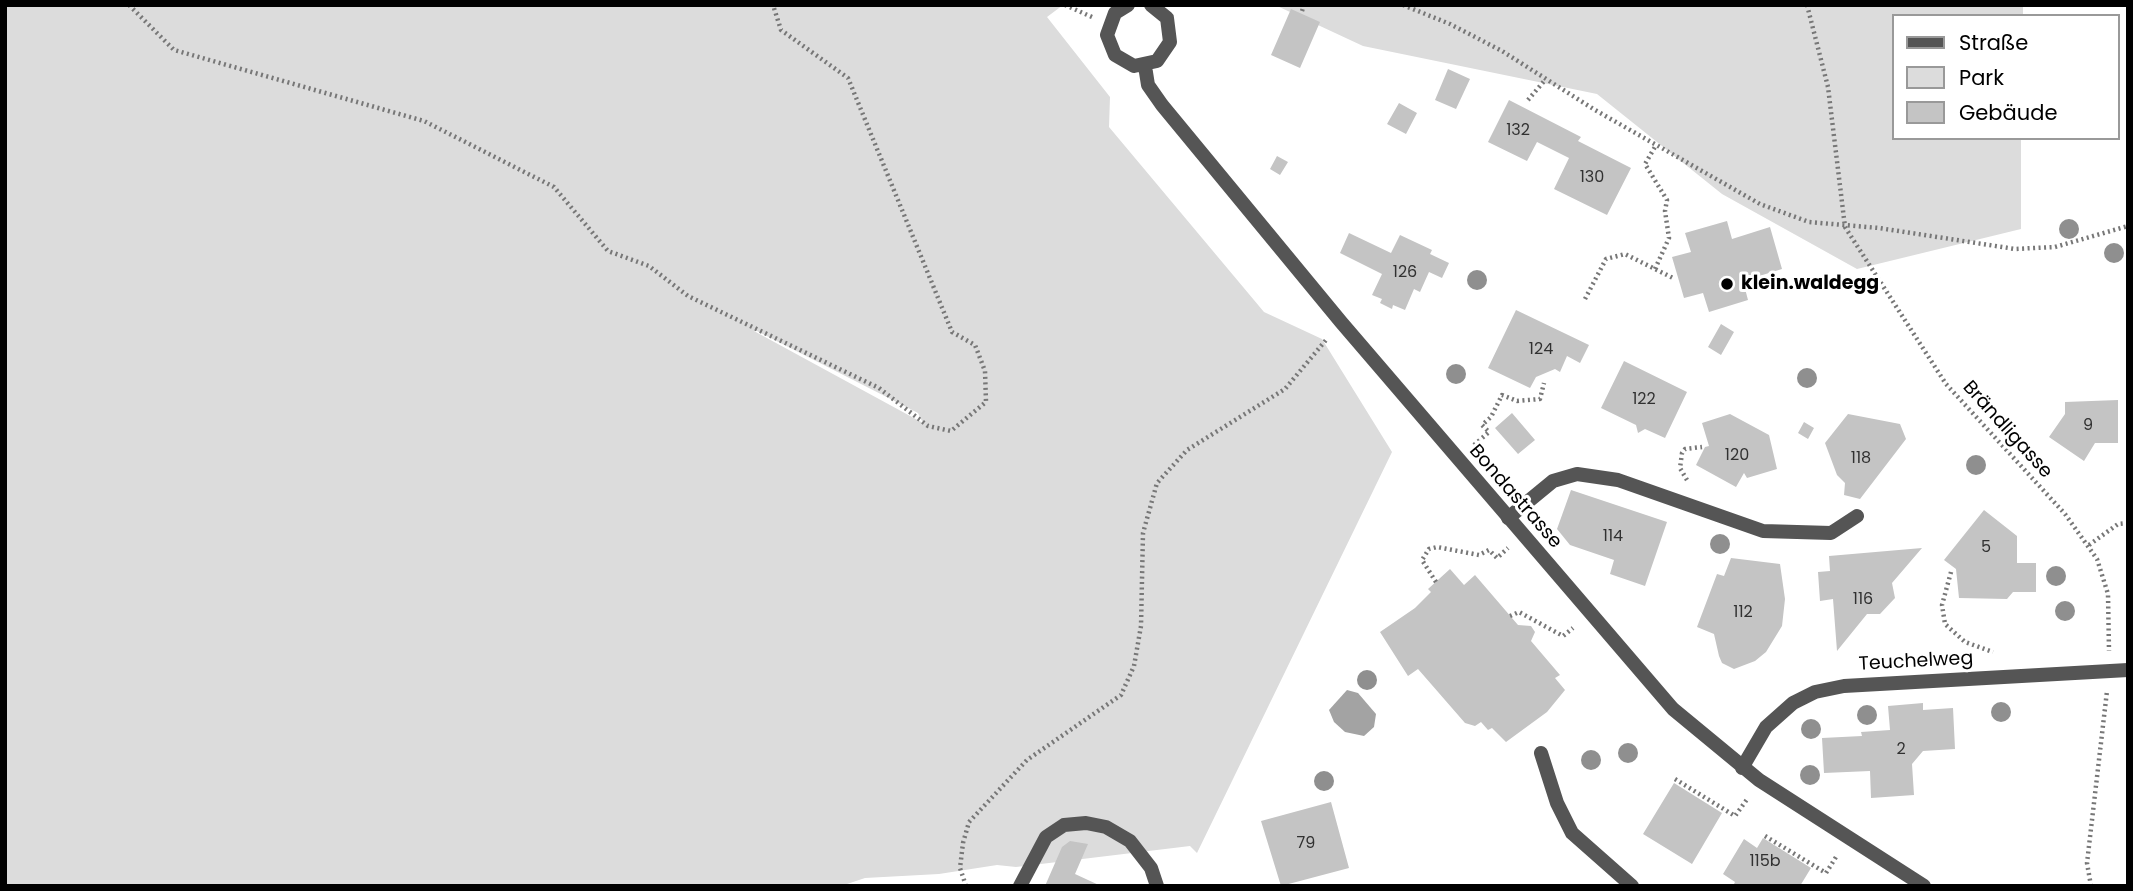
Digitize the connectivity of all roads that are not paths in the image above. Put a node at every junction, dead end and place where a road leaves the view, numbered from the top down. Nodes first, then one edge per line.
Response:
1 (1128, 5) edge
2 (1151, 5) edge
3 (1145, 66) junction
4 (1857, 516) dead end
5 (1508, 519) junction
6 (2128, 670) edge
7 (1541, 753) dead end
8 (1742, 768) junction
9 (1020, 886) edge
10 (1157, 886) edge
11 (1632, 886) edge
12 (1924, 886) edge

1 - 3 street
2 - 3 street
3 - 5 street, Bondastrasse
4 - 5 street
5 - 8 street, Bondastrasse
6 - 8 street, Teuchelweg
7 - 11 street
8 - 12 street, Bondastrasse
9 - 10 street

